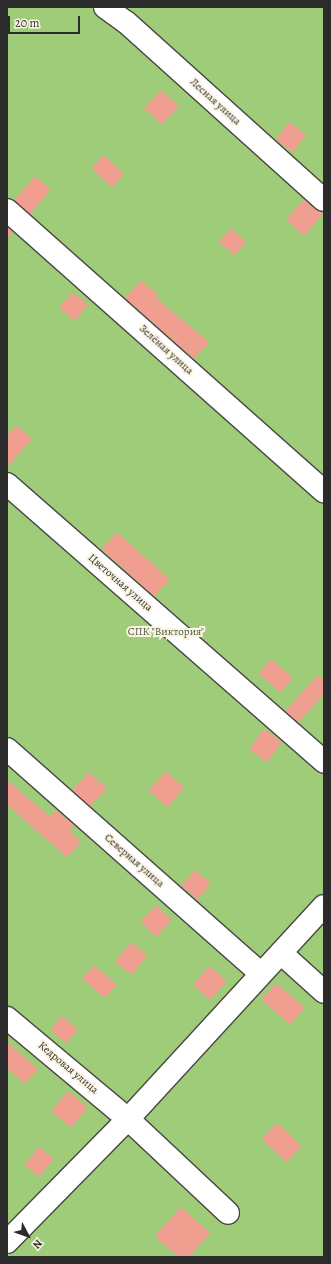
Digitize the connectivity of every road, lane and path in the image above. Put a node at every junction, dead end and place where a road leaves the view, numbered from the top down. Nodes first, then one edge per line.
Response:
1 (105, 7) edge
2 (324, 200) edge
3 (7, 210) edge
4 (7, 484) edge
5 (324, 491) edge
6 (7, 749) edge
7 (324, 762) edge
8 (324, 906) edge
9 (281, 953) junction
10 (260, 973) junction
11 (324, 992) edge
12 (7, 1018) edge
13 (128, 1119) junction
14 (228, 1213) dead end
15 (7, 1242) edge

1 - 2 street, Лесная улица
3 - 5 street, Зелёная улица
4 - 7 street, Цветочная улица
6 - 10 street, Северная улица
8 - 9 street
9 - 10 street
9 - 11 street
10 - 13 street
12 - 13 street, Кедровая улица
13 - 14 street, Кедровая улица
13 - 15 street

